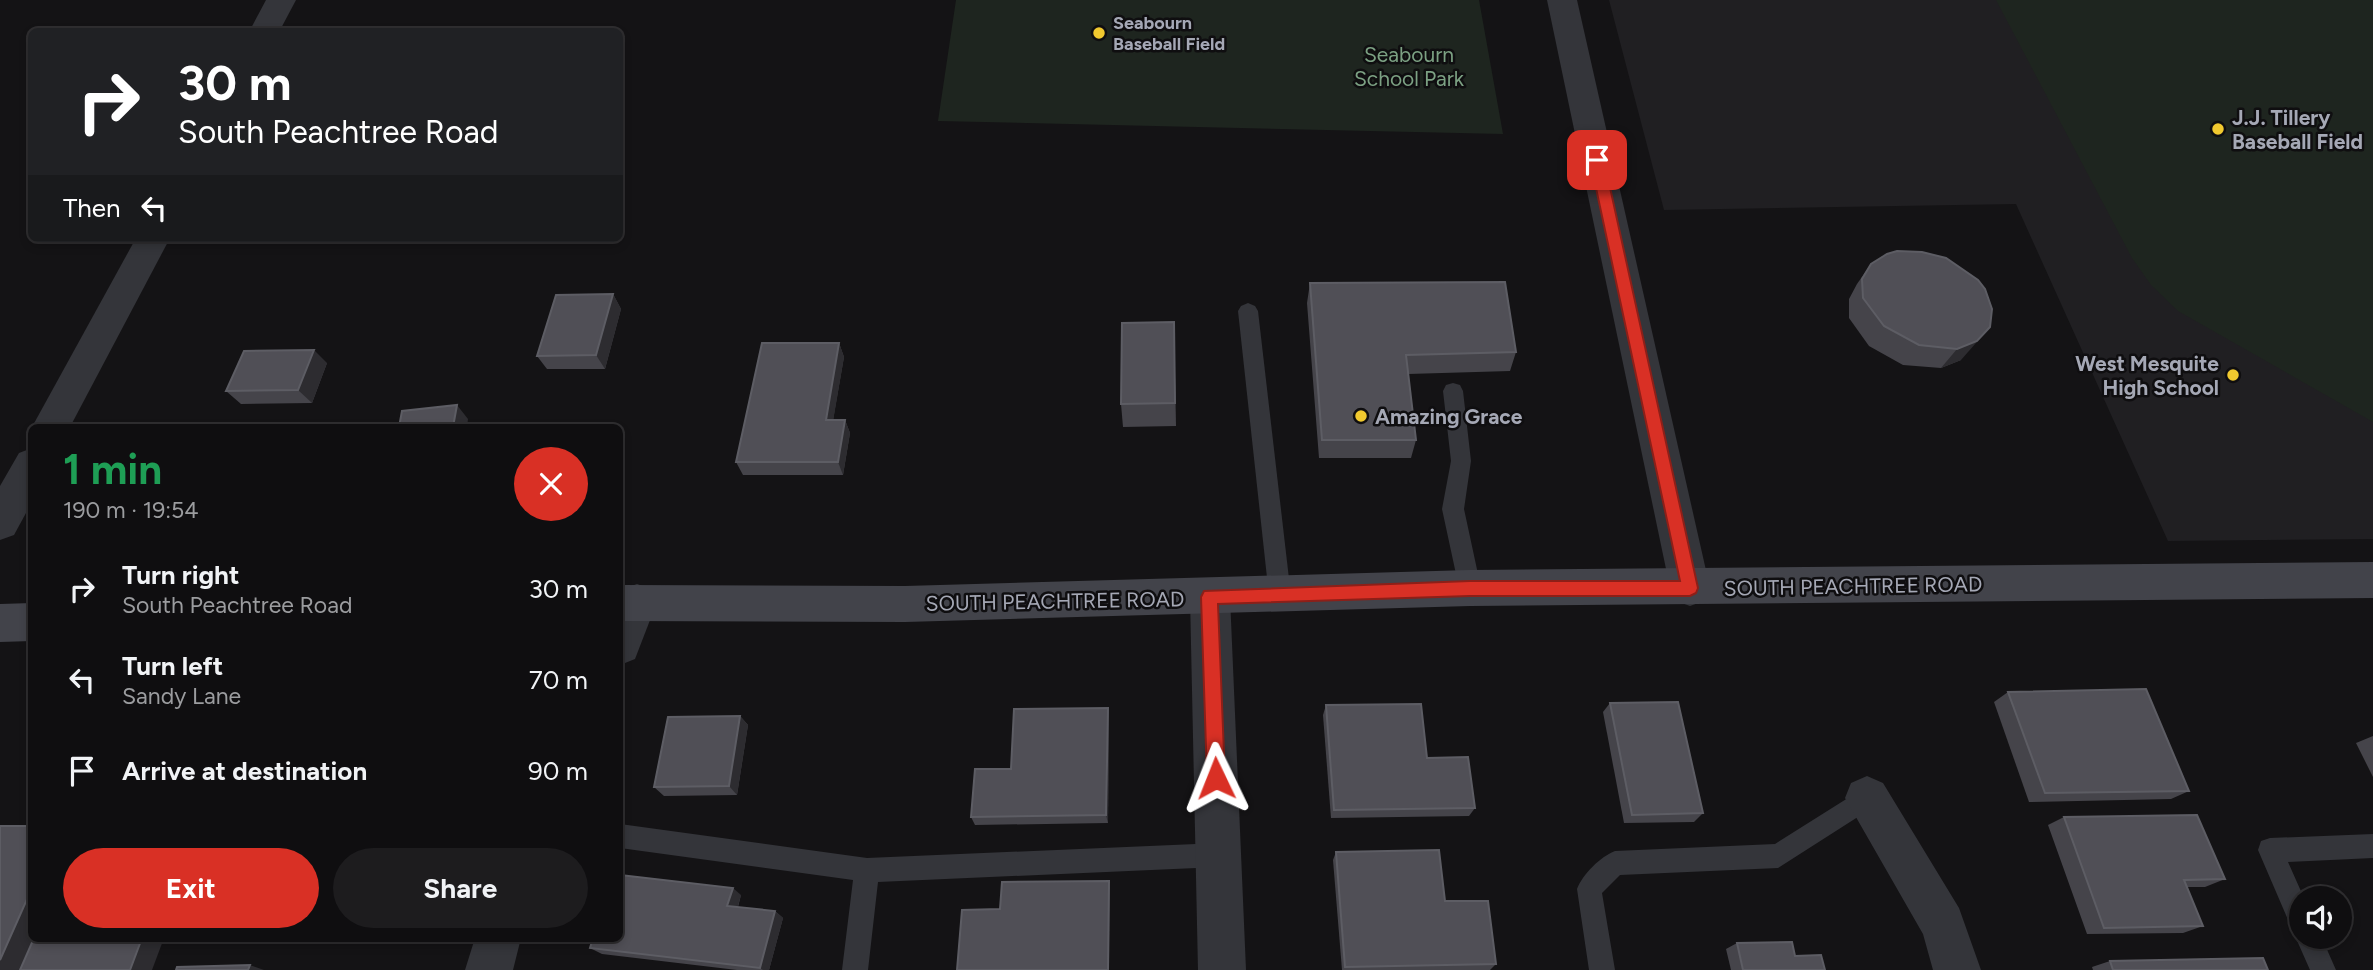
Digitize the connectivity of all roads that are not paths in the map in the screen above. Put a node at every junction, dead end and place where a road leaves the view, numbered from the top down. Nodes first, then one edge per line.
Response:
1 (281, 0) edge
2 (1562, 0) edge
3 (266, 28) edge
4 (151, 242) edge
5 (1248, 311) dead end
6 (1453, 391) dead end
7 (53, 424) edge
8 (28, 471) edge
9 (0, 523) edge
10 (2373, 580) edge
11 (1470, 588) junction
12 (1690, 588) junction
13 (1280, 596) junction
14 (1210, 597) junction
15 (628, 603) edge
16 (28, 622) edge
17 (0, 624) edge
18 (623, 630) edge
19 (1867, 798) joint
20 (623, 836) edge
21 (2373, 846) edge
22 (1219, 855) junction
23 (867, 870) junction
24 (2289, 893) edge
25 (497, 942) edge
26 (2314, 949) edge
27 (489, 970) edge
28 (855, 970) edge
29 (1222, 970) edge
30 (1602, 970) edge
31 (1957, 970) edge
32 (2323, 970) edge

1 - 3 street
2 - 12 street
4 - 7 street
5 - 13 lane
6 - 11 lane
8 - 9 street
10 - 12 main road, SOUTH PEACHTREE ROAD
11 - 12 main road, SOUTH PEACHTREE ROAD
11 - 13 main road, SOUTH PEACHTREE ROAD
13 - 14 main road, SOUTH PEACHTREE ROAD
14 - 15 main road, SOUTH PEACHTREE ROAD
14 - 22 street
15 - 18 street
16 - 17 main road
19 - 30 lane
19 - 31 street
20 - 23 lane
21 - 24 lane
22 - 23 lane
22 - 29 street
23 - 28 lane
25 - 27 street
26 - 32 lane

